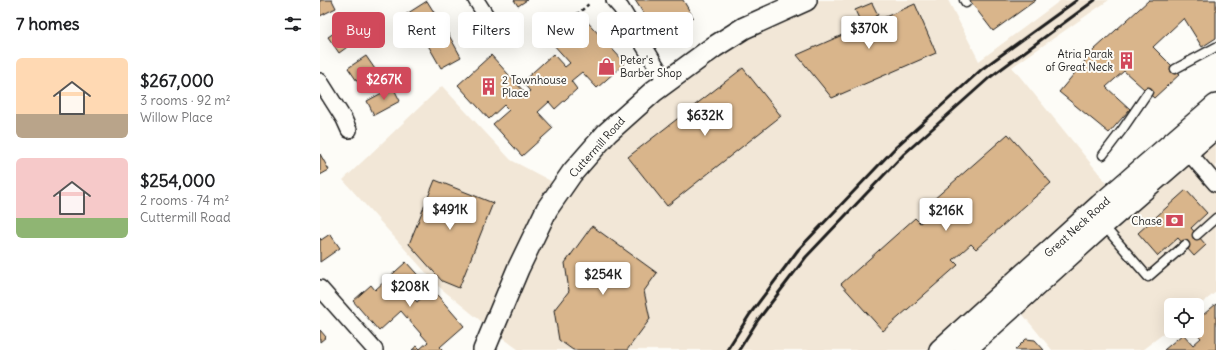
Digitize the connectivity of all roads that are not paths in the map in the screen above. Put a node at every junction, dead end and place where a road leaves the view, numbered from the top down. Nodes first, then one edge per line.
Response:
1 (476, 0) edge
2 (614, 0) edge
3 (806, 0) edge
4 (484, 12) edge
5 (1216, 47) edge
6 (1175, 69) dead end
7 (320, 80) edge
8 (666, 82) junction
9 (1148, 92) dead end
10 (1216, 105) edge
11 (1216, 127) edge
12 (349, 130) dead end
13 (1182, 146) junction
14 (1103, 155) dead end
15 (1216, 184) edge
16 (1216, 218) edge
17 (1103, 225) junction
18 (1197, 235) dead end
19 (1185, 245) dead end
20 (320, 288) edge
21 (375, 350) edge
22 (484, 350) edge
23 (940, 350) edge
24 (965, 350) edge

1 - 4 street
2 - 8 street
3 - 8 main road, Cuttermill Road
5 - 6 lane
7 - 12 street
8 - 22 main road, Cuttermill Road
9 - 14 lane
10 - 13 main road, Great Neck Road
11 - 13 main road, Great Neck Road
13 - 15 street
13 - 17 main road, Great Neck Road
13 - 23 main road, Great Neck Road
16 - 18 lane
17 - 19 lane
17 - 24 main road, Great Neck Road
20 - 21 street

